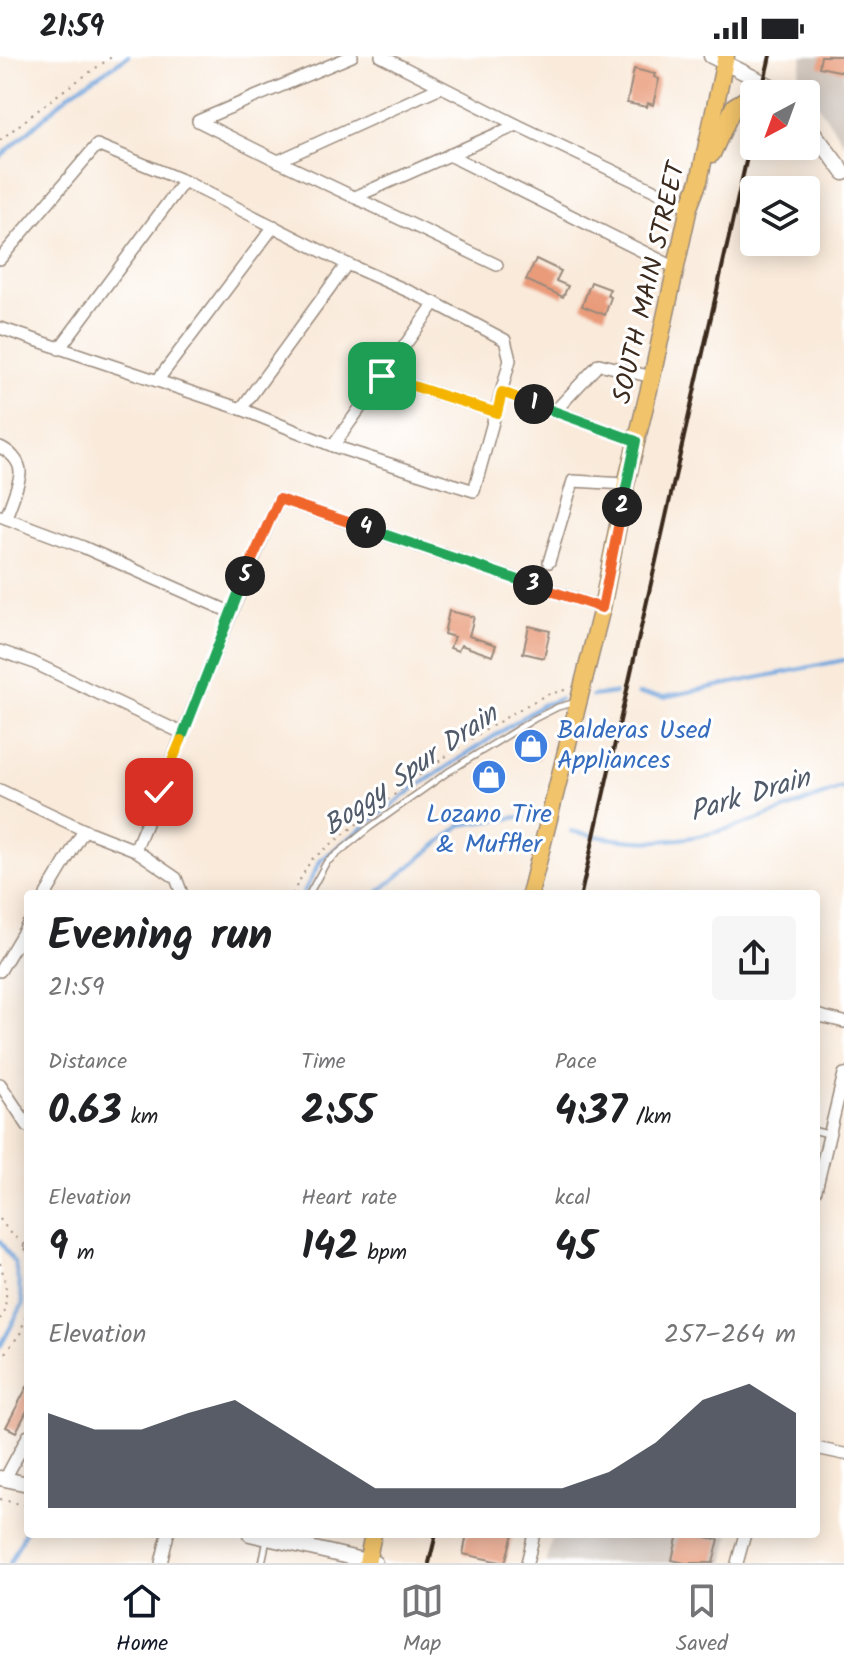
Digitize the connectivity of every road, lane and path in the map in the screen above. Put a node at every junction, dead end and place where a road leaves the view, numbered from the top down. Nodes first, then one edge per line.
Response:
1 (113, 56) edge
2 (352, 56) edge
3 (381, 56) edge
4 (720, 58) edge
5 (760, 80) edge
6 (441, 87) junction
7 (740, 102) edge
8 (517, 125) junction
9 (0, 140) edge
10 (820, 141) edge
11 (449, 155) junction
12 (278, 161) junction
13 (844, 173) edge
14 (184, 181) junction
15 (699, 181) junction
16 (355, 197) junction
17 (689, 207) junction
18 (274, 226) junction
19 (0, 259) edge
20 (347, 264) junction
21 (497, 265) dead end
22 (676, 268) junction
23 (435, 303) junction
24 (0, 328) edge
25 (59, 349) junction
26 (382, 376) junction
27 (652, 377) junction
28 (157, 381) junction
29 (502, 392) junction
30 (241, 409) junction
31 (555, 411) junction
32 (497, 413) junction
33 (636, 441) junction
34 (333, 446) junction
35 (0, 447) edge
36 (626, 484) junction
37 (3, 517) edge
38 (549, 562) dead end
39 (602, 608) junction
40 (230, 612) junction
41 (0, 651) edge
42 (578, 702) junction
43 (184, 734) junction
44 (0, 790) edge
45 (84, 830) junction
46 (135, 850) junction
47 (48, 890) edge
48 (180, 890) edge
49 (311, 890) edge
50 (531, 890) edge
51 (24, 931) edge
52 (0, 971) edge
53 (820, 1016) edge
54 (844, 1022) edge
55 (844, 1074) edge
56 (0, 1084) edge
57 (24, 1119) edge
58 (820, 1132) edge
59 (829, 1135) junction
60 (820, 1173) edge
61 (0, 1219) edge
62 (24, 1244) edge
63 (0, 1263) edge
64 (0, 1319) edge
65 (24, 1322) edge
66 (0, 1359) edge
67 (24, 1443) edge
68 (820, 1449) edge
69 (844, 1454) edge
70 (3, 1479) edge
71 (24, 1483) edge
72 (0, 1499) edge
73 (24, 1505) edge
74 (167, 1538) edge
75 (268, 1538) joint
76 (285, 1538) edge
77 (373, 1538) edge
78 (533, 1538) edge
79 (744, 1538) edge
80 (370, 1562) edge
81 (161, 1563) edge
82 (262, 1563) edge
83 (527, 1563) edge
84 (737, 1563) edge

1 - 9 path
2 - 12 street
3 - 6 street
4 - 5 street
4 - 15 main road, SOUTH MAIN STREET
6 - 8 street
6 - 12 street
7 - 15 main road
8 - 11 street
8 - 17 street
10 - 13 street
11 - 16 street
11 - 22 street
12 - 16 street
14 - 18 street
14 - 19 street
14 - 25 street
15 - 17 main road, SOUTH MAIN STREET
16 - 21 street
17 - 22 main road, SOUTH MAIN STREET
18 - 20 street
18 - 28 street
20 - 23 street
20 - 30 street
22 - 27 main road, SOUTH MAIN STREET
23 - 26 street
23 - 29 street
24 - 25 street
25 - 28 street
26 - 32 street
26 - 34 street
27 - 31 street
27 - 33 main road, SOUTH MAIN STREET
28 - 30 street
29 - 31 street
29 - 32 street
30 - 34 street
31 - 33 street
32 - 34 street
33 - 36 main road, SOUTH MAIN STREET
35 - 37 street
36 - 38 street
36 - 39 main road, SOUTH MAIN STREET
37 - 40 street
39 - 40 street
39 - 42 main road, SOUTH MAIN STREET
40 - 43 street
41 - 43 street
42 - 49 lane
42 - 50 main road, SOUTH MAIN STREET
43 - 46 street
44 - 45 street
45 - 46 street
45 - 47 street
46 - 48 street
51 - 52 street
53 - 54 street
55 - 59 street
56 - 57 street
58 - 59 lane
59 - 60 street
61 - 62 path
63 - 64 path
65 - 66 path
67 - 70 street
68 - 69 street
70 - 71 street
72 - 73 path
74 - 81 street
75 - 76 street
75 - 82 lane
76 - 80 street
77 - 80 main road
78 - 83 street
79 - 84 street

